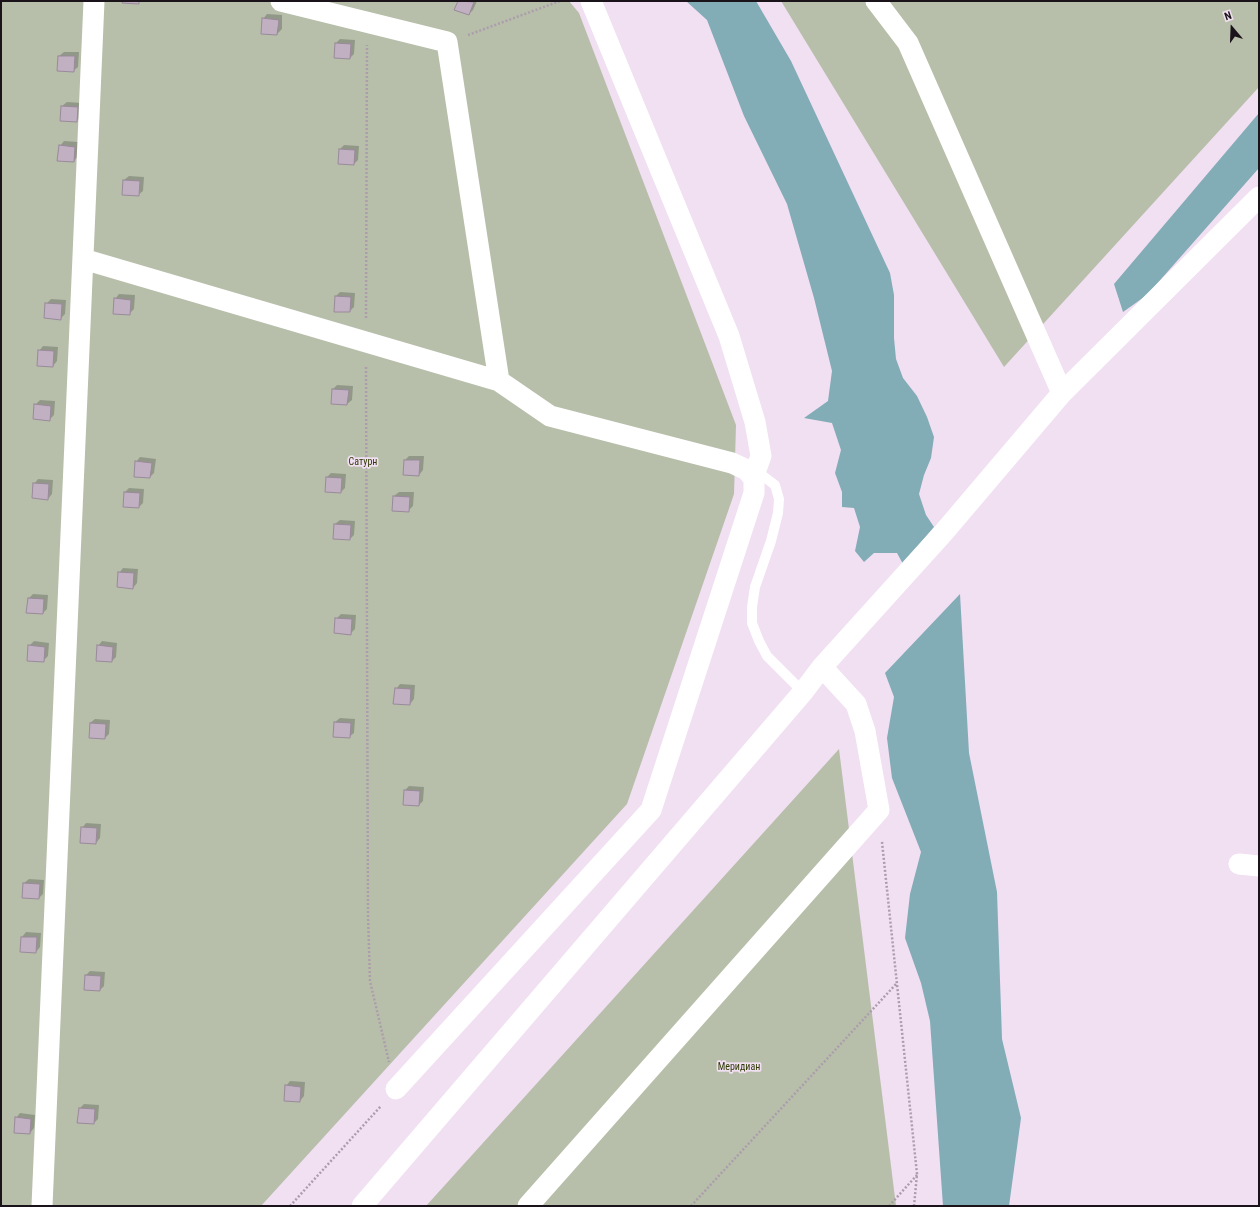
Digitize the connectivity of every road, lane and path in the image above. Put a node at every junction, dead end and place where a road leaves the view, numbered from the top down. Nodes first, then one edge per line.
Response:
1 (94, 1) edge
2 (281, 1) edge
3 (560, 1) edge
4 (591, 1) edge
5 (876, 1) edge
6 (367, 22) junction
7 (447, 42) junction
8 (1259, 197) edge
9 (83, 259) junction
10 (366, 343) junction
11 (499, 381) junction
12 (1062, 393) junction
13 (750, 475) junction
14 (822, 667) junction
15 (803, 692) junction
16 (879, 810) junction
17 (897, 983) junction
18 (396, 1089) junction
19 (917, 1174) junction
20 (42, 1206) edge
21 (290, 1206) edge
22 (362, 1206) edge
23 (528, 1206) edge
24 (691, 1206) edge
25 (889, 1206) edge
26 (914, 1206) edge

1 - 9 street
2 - 6 street
3 - 7 path
4 - 13 street
5 - 12 street
6 - 7 street
6 - 10 path
7 - 11 street
8 - 12 street
9 - 10 street
9 - 20 street
10 - 11 street
10 - 18 path
11 - 13 street
12 - 14 street
13 - 15 lane
13 - 18 street
14 - 15 street
14 - 16 street
15 - 22 street
16 - 17 path
16 - 23 street
17 - 19 path
17 - 24 path
18 - 21 path
19 - 25 path
19 - 26 path

